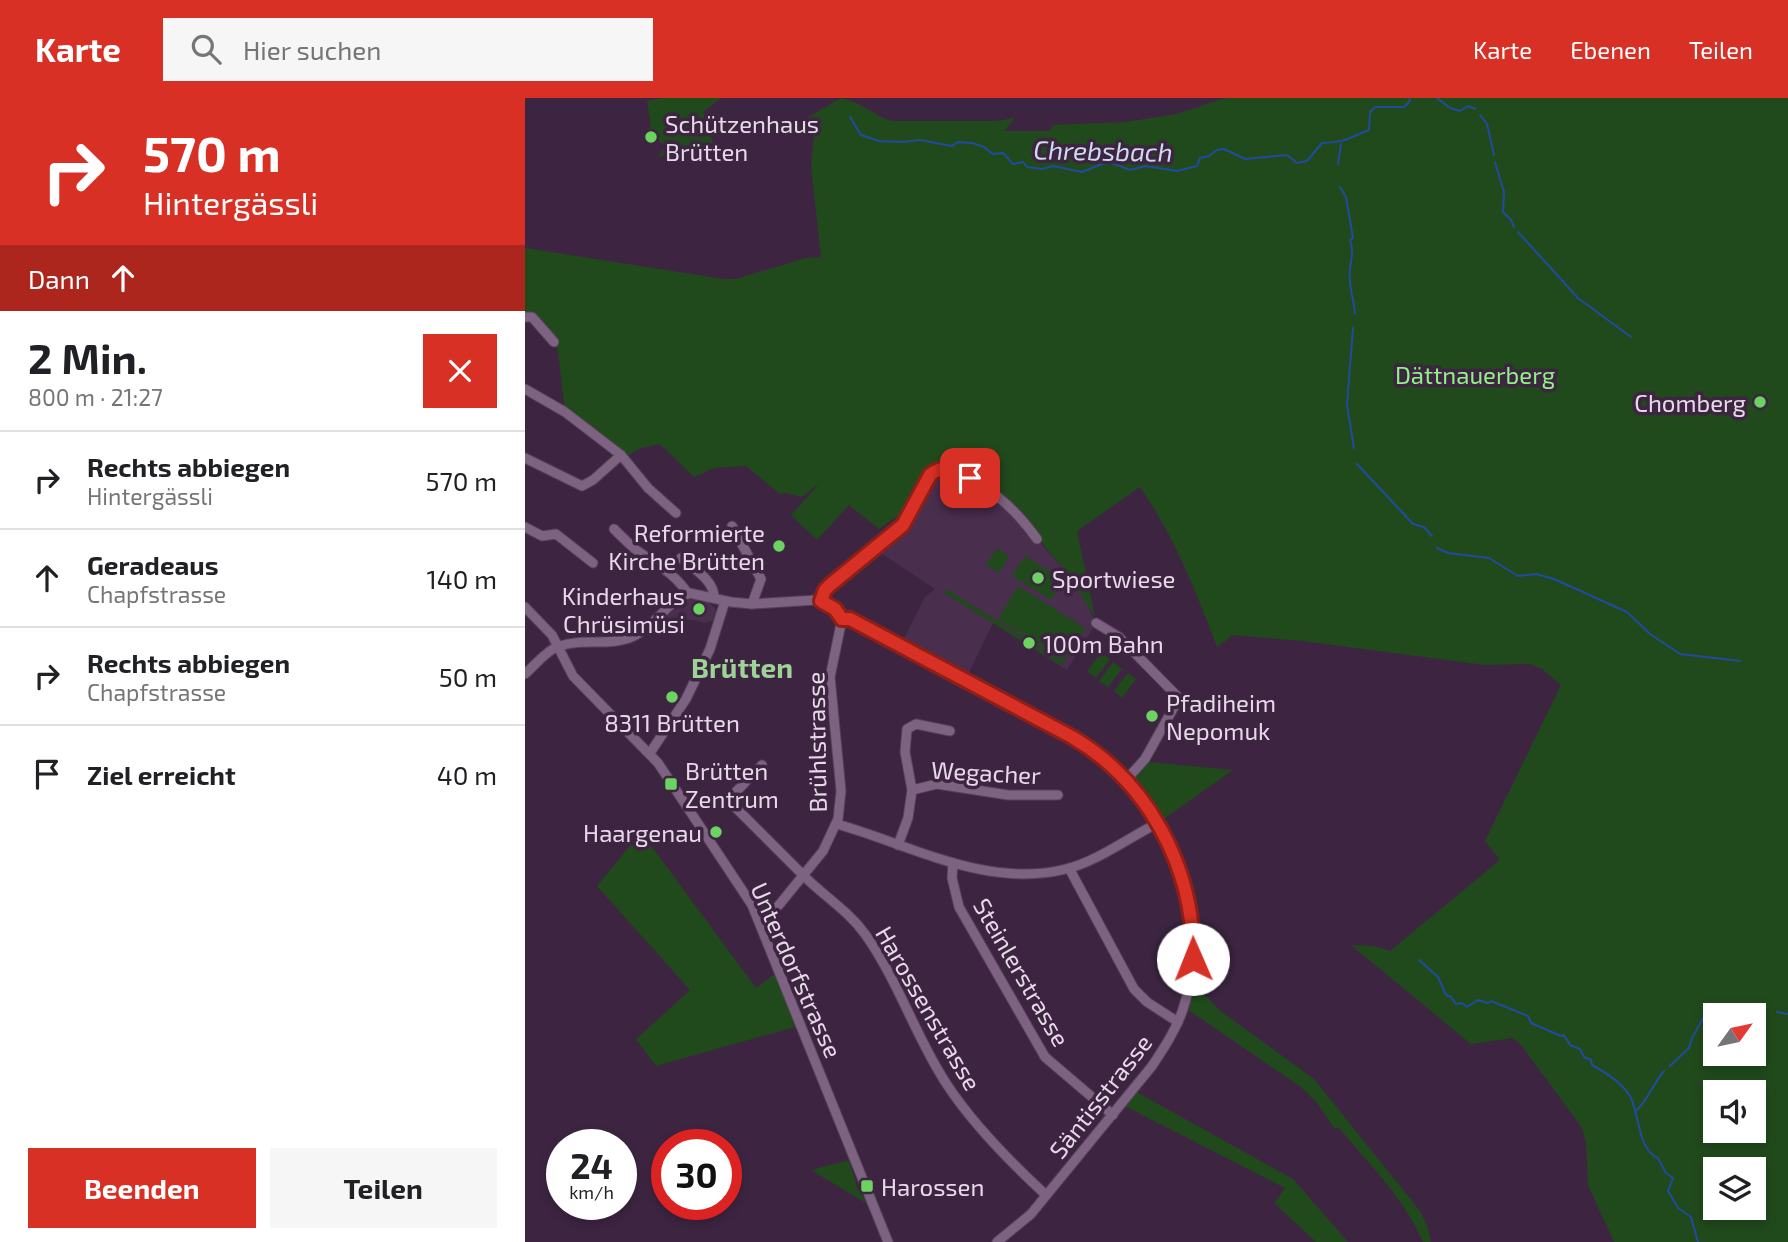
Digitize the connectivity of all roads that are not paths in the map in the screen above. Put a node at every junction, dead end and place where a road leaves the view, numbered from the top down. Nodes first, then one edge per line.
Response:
1 (525, 317) edge
2 (554, 342) dead end
3 (525, 389) edge
4 (623, 456) junction
5 (525, 458) edge
6 (676, 513) dead end
7 (525, 527) edge
8 (732, 527) dead end
9 (614, 529) dead end
10 (1037, 539) dead end
11 (681, 558) dead end
12 (593, 563) dead end
13 (688, 594) junction
14 (714, 598) junction
15 (725, 601) junction
16 (821, 601) junction
17 (752, 604) junction
18 (525, 607) edge
19 (842, 619) junction
20 (1096, 623) dead end
21 (558, 647) junction
22 (525, 674) edge
23 (950, 731) dead end
24 (650, 753) junction
25 (762, 765) dead end
26 (1126, 780) junction
27 (912, 790) junction
28 (1058, 795) dead end
29 (1158, 823) junction
30 (837, 824) junction
31 (898, 845) junction
32 (953, 863) junction
33 (1069, 868) junction
34 (803, 875) junction
35 (760, 922) junction
36 (1178, 1022) junction
37 (1112, 1115) junction
38 (1046, 1195) junction
39 (888, 1242) edge
40 (997, 1242) edge

1 - 2 street
3 - 4 street
4 - 5 street
4 - 6 street
7 - 12 street
8 - 17 street
9 - 13 street
10 - 16 street
11 - 14 street
13 - 14 street
13 - 21 street
14 - 15 street
15 - 17 street
15 - 24 street
16 - 17 street
16 - 19 street, Säntisstrasse
18 - 21 street, Unterdorfstrasse
19 - 26 street, Säntisstrasse
19 - 30 street, Brühlstrasse
20 - 26 street
21 - 22 street
21 - 24 street, Unterdorfstrasse
23 - 27 street, Wegacher
24 - 35 street, Unterdorfstrasse
25 - 34 street, Harossenstrasse
26 - 29 street, Säntisstrasse
27 - 28 street, Wegacher
27 - 31 street, Wegacher
29 - 33 street
29 - 36 street, Säntisstrasse
30 - 31 street
30 - 34 street, Brühlstrasse
31 - 32 street
32 - 33 street
32 - 37 street, Steinlerstrasse
33 - 36 street
34 - 35 street, Brühlstrasse
34 - 38 street, Harossenstrasse
35 - 39 street, Unterdorfstrasse
36 - 37 street, Säntisstrasse
37 - 38 street, Säntisstrasse
38 - 40 street, Säntisstrasse

